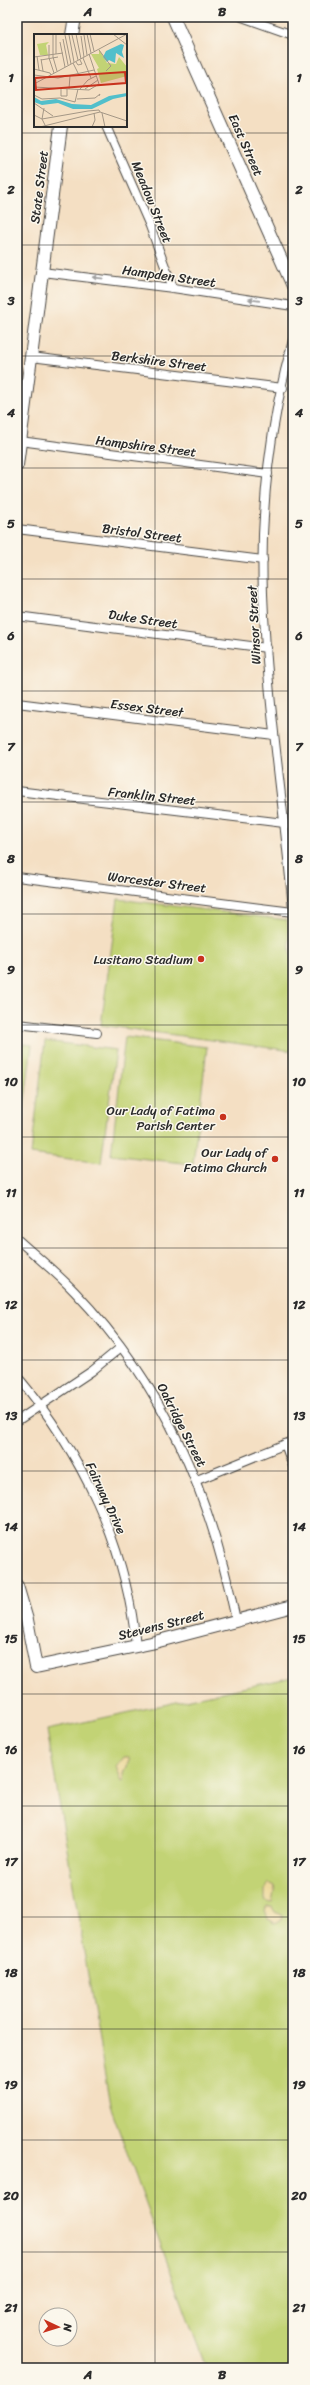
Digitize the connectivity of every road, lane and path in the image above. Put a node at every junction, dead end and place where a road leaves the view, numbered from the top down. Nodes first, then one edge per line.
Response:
1 (75, 17) edge
2 (173, 17) edge
3 (242, 17) edge
4 (72, 34) edge
5 (293, 35) edge
6 (61, 127) edge
7 (106, 127) edge
8 (42, 272) junction
9 (293, 286) edge
10 (173, 288) junction
11 (293, 306) edge
12 (293, 340) edge
13 (32, 357) junction
14 (283, 388) junction
15 (20, 441) junction
16 (17, 465) edge
17 (268, 474) junction
18 (17, 529) edge
19 (263, 560) junction
20 (17, 616) edge
21 (267, 648) junction
22 (17, 703) edge
23 (274, 735) junction
24 (17, 791) edge
25 (284, 823) junction
26 (290, 845) edge
27 (17, 877) edge
28 (293, 911) edge
29 (17, 1024) edge
30 (97, 1033) dead end
31 (17, 1239) edge
32 (120, 1348) junction
33 (17, 1376) edge
34 (41, 1405) junction
35 (17, 1421) edge
36 (293, 1441) edge
37 (285, 1444) junction
38 (293, 1466) edge
39 (197, 1480) junction
40 (17, 1586) edge
41 (293, 1606) edge
42 (236, 1620) junction
43 (136, 1646) junction

1 - 4 street
2 - 9 street, East Street
3 - 5 street
6 - 8 street, State Street
7 - 10 street, Meadow Street
10 -> 8 street, Hampden Street
8 - 13 street, State Street
11 -> 10 street, Hampden Street
12 - 14 street, Winsor Street
13 - 14 street, Berkshire Street
13 - 15 street, State Street
14 - 17 street, Winsor Street
15 - 16 street, State Street
15 - 17 street, Hampshire Street
17 - 19 street, Winsor Street
18 - 19 street, Bristol Street
19 - 21 street, Winsor Street
20 - 21 street, Duke Street
21 - 23 street, Winsor Street
22 - 23 street, Essex Street
23 - 25 street, Winsor Street
24 - 25 street, Franklin Street
25 - 26 street, Winsor Street
26 - 28 street, Winsor Street
27 - 28 street, Worcester Street
29 - 30 street
31 - 32 street, Oakridge Street
32 - 34 street
32 - 39 street, Oakridge Street
33 - 34 street, Fairway Drive
34 - 35 street
34 - 43 street, Fairway Drive
36 - 37 street
37 - 38 street
37 - 39 street
39 - 42 street, Oakridge Street
40 - 43 street, Stevens Street
41 - 42 street, Stevens Street
42 - 43 street, Stevens Street

